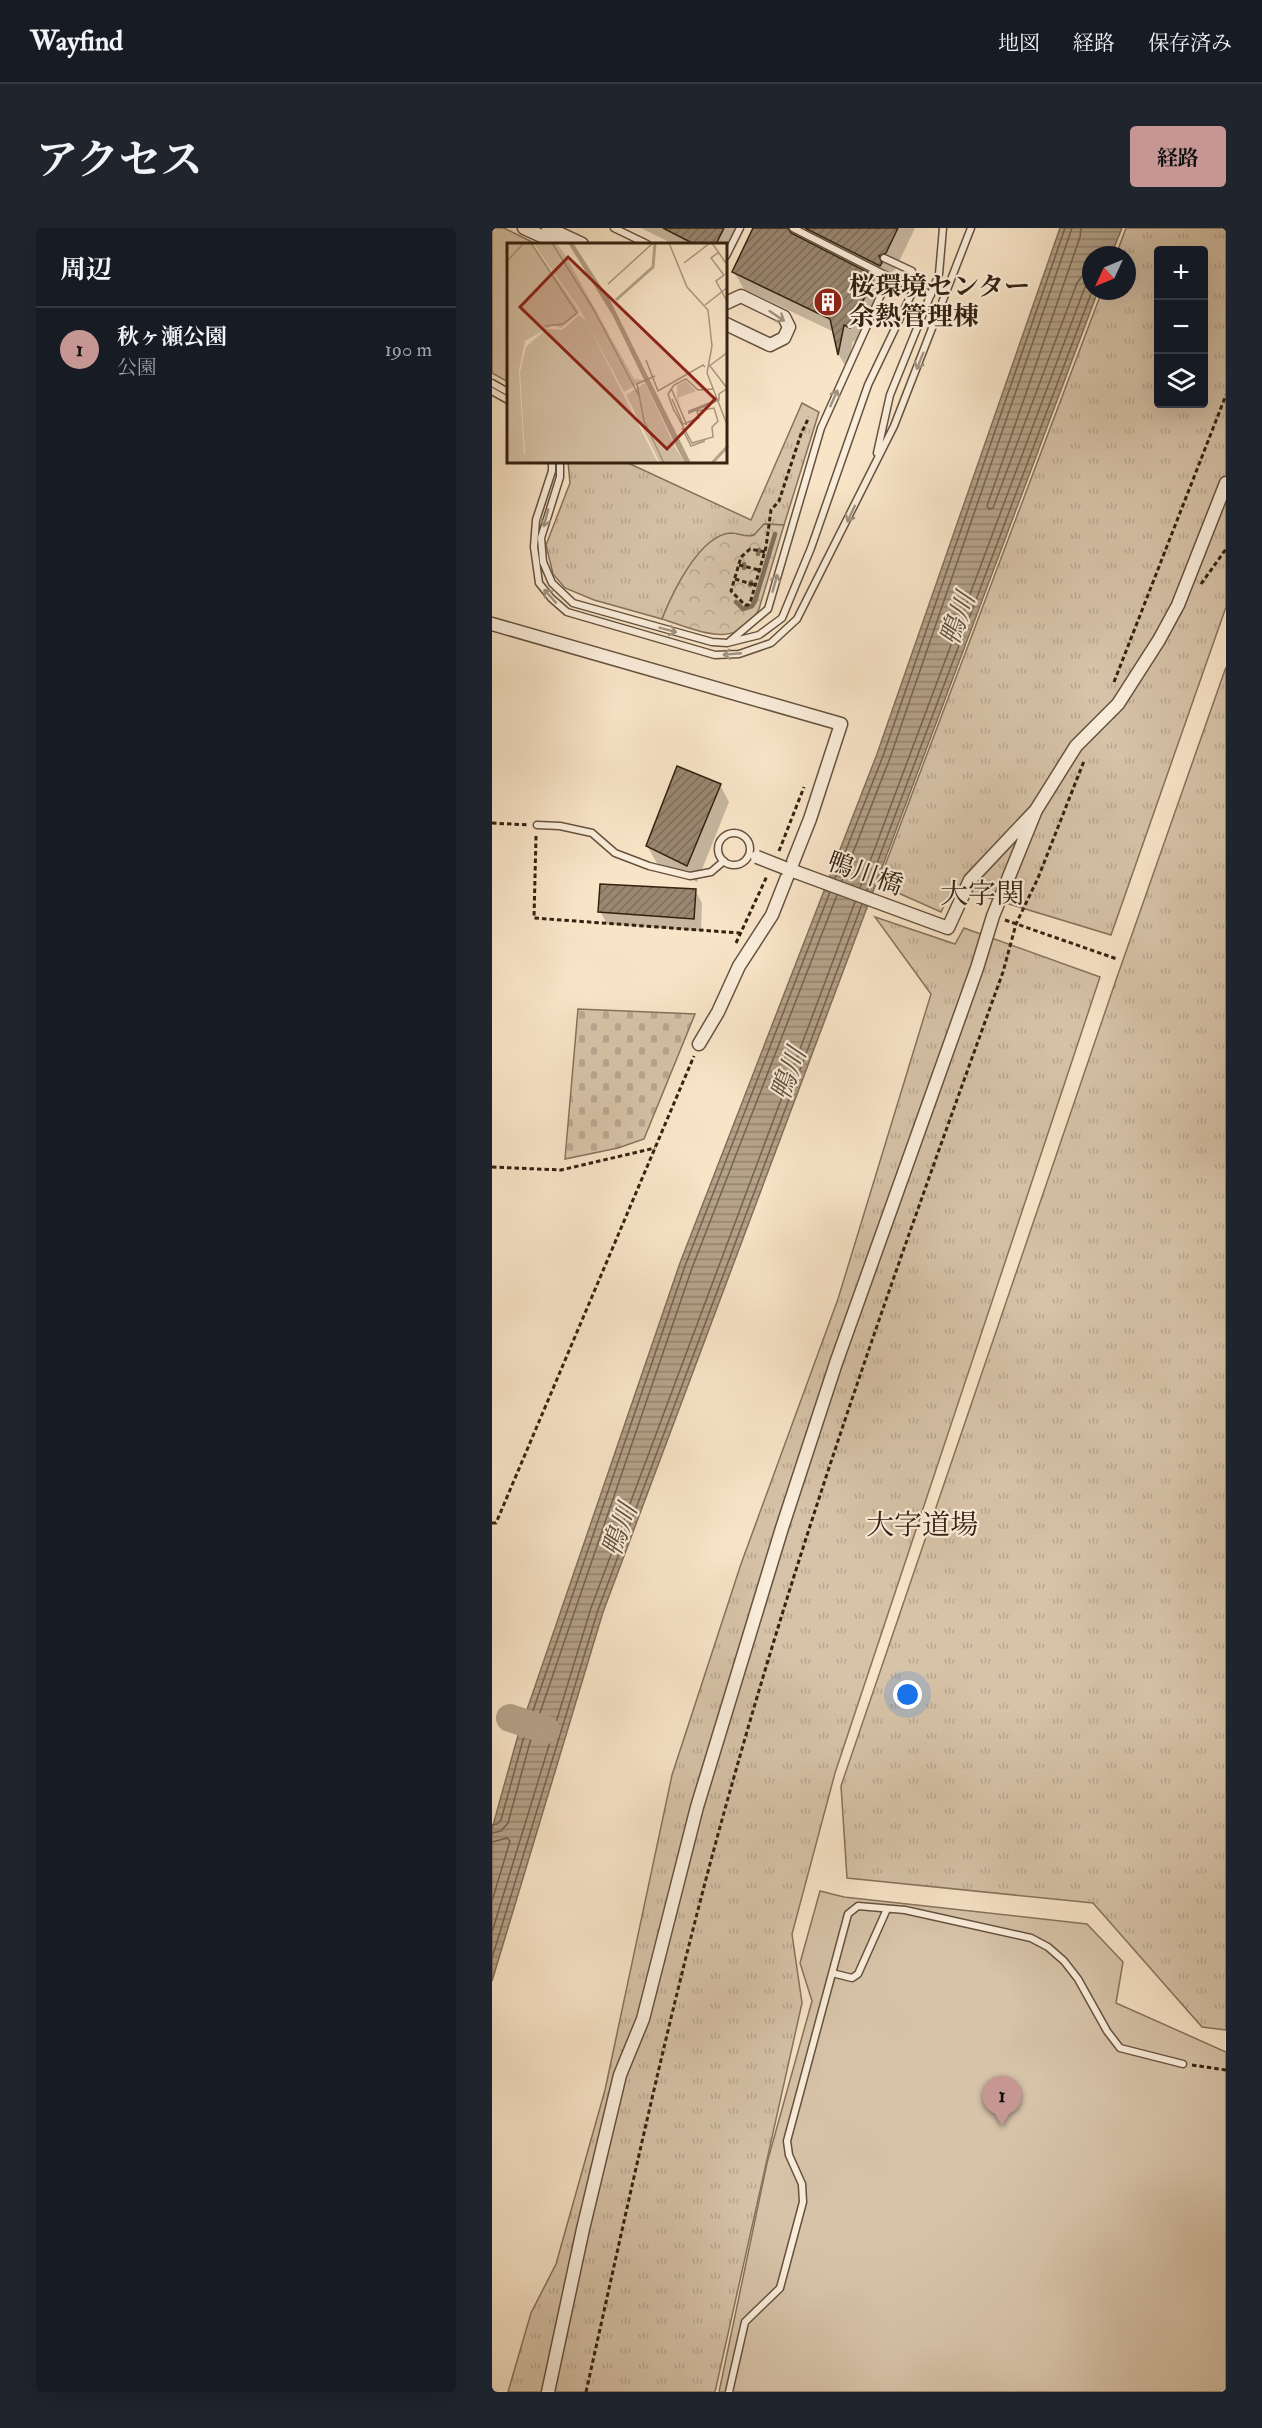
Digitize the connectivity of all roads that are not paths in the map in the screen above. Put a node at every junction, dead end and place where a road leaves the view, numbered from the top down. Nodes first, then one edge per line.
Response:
1 (524, 228) edge
2 (548, 228) edge
3 (614, 228) edge
4 (740, 228) edge
5 (793, 228) edge
6 (943, 228) edge
7 (971, 228) edge
8 (557, 243) edge
9 (580, 243) edge
10 (645, 243) edge
11 (728, 252) edge
12 (884, 258) dead end
13 (889, 277) junction
14 (931, 296) junction
15 (728, 302) edge
16 (728, 325) edge
17 (492, 382) edge
18 (492, 391) edge
19 (507, 391) edge
20 (507, 399) edge
21 (876, 461) junction
22 (552, 464) edge
23 (560, 464) edge
24 (1226, 483) edge
25 (492, 624) edge
26 (727, 643) junction
27 (1036, 810) junction
28 (537, 825) road end
29 (753, 856) junction
30 (724, 861) junction
31 (790, 870) junction
32 (699, 1044) road end
33 (887, 1909) junction
34 (832, 1973) junction
35 (1183, 2064) road end
36 (548, 2392) edge
37 (729, 2392) edge

1 - 8 street
2 - 9 street
3 - 10 lane
4 - 11 lane
5 - 13 lane
6 - 14 lane
7 -> 21 lane
12 - 26 lane, bridge
13 - 14 lane
26 -> 13 lane
14 - 21 lane
15 -> 16 street
17 - 19 lane
18 - 20 lane
21 -> 22 lane
23 -> 26 lane
24 - 27 street
25 - 31 street
27 - 31 street, 鴨川橋
27 - 36 street
28 - 30 lane
29 - 30 lane
29 - 30 lane
29 - 31 street, 鴨川橋, bridge
31 - 32 street
33 - 34 lane
33 - 34 lane
33 - 35 lane
34 - 37 lane

